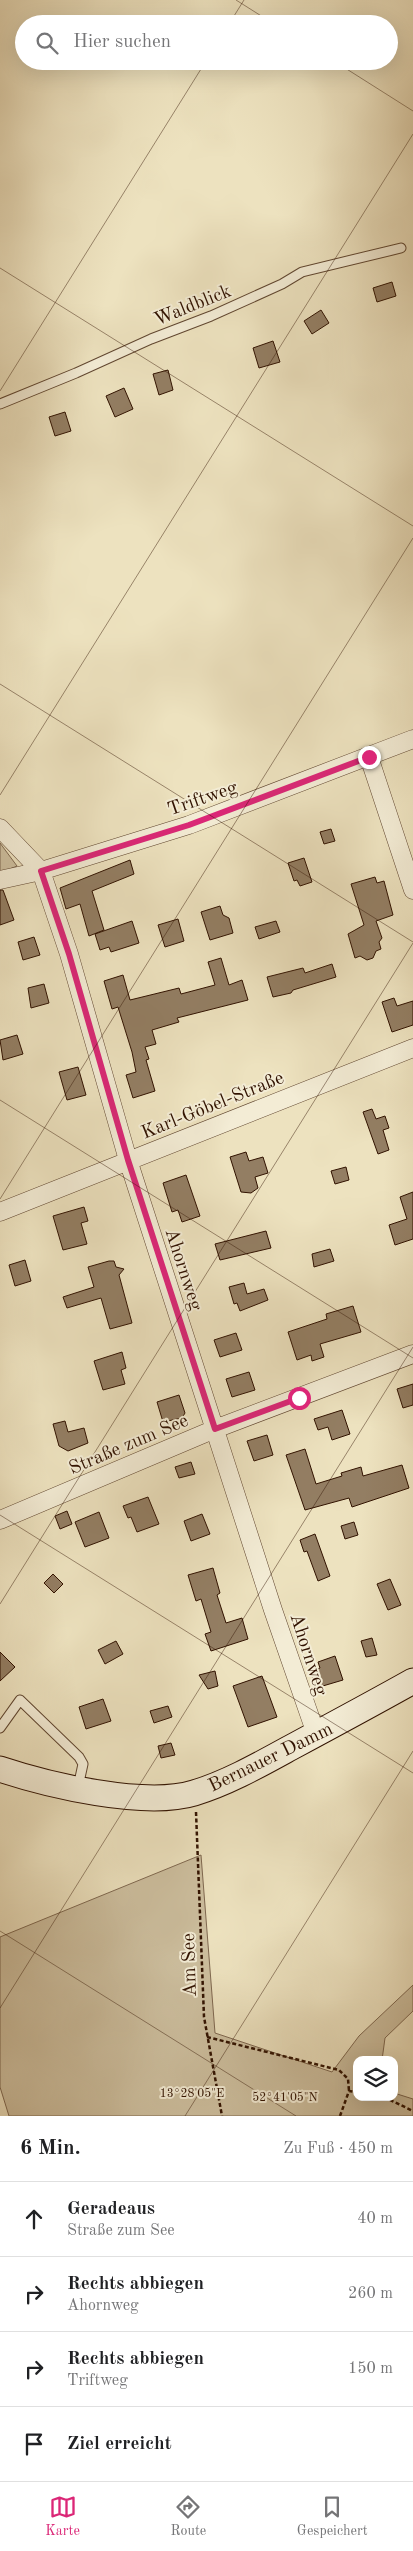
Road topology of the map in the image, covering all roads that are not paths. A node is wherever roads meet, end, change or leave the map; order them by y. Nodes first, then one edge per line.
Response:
1 (401, 248) dead end
2 (0, 404) edge
3 (413, 739) edge
4 (369, 757) junction
5 (0, 828) edge
6 (41, 871) junction
7 (0, 880) edge
8 (413, 890) edge
9 (413, 1048) edge
10 (128, 1160) junction
11 (0, 1212) edge
12 (413, 1354) edge
13 (215, 1429) junction
14 (0, 1520) edge
15 (413, 1681) edge
16 (0, 1728) edge
17 (316, 1734) junction
18 (0, 1769) edge
19 (80, 1776) junction

1 - 2 lane, Waldblick
3 - 4 street, Triftweg
4 - 6 street, Triftweg
4 - 8 street
5 - 6 street, Ahornweg
6 - 7 street, Triftweg
6 - 10 street, Ahornweg
9 - 10 street, Karl-Göbel-Straße
10 - 11 street, Karl-Göbel-Straße
10 - 13 street, Ahornweg
12 - 13 street, Straße zum See
13 - 14 street, Straße zum See
13 - 17 street, Ahornweg
15 - 17 main road, Bernauer Damm
16 - 19 lane
17 - 19 main road, Bernauer Damm
18 - 19 main road, Bernauer Damm

